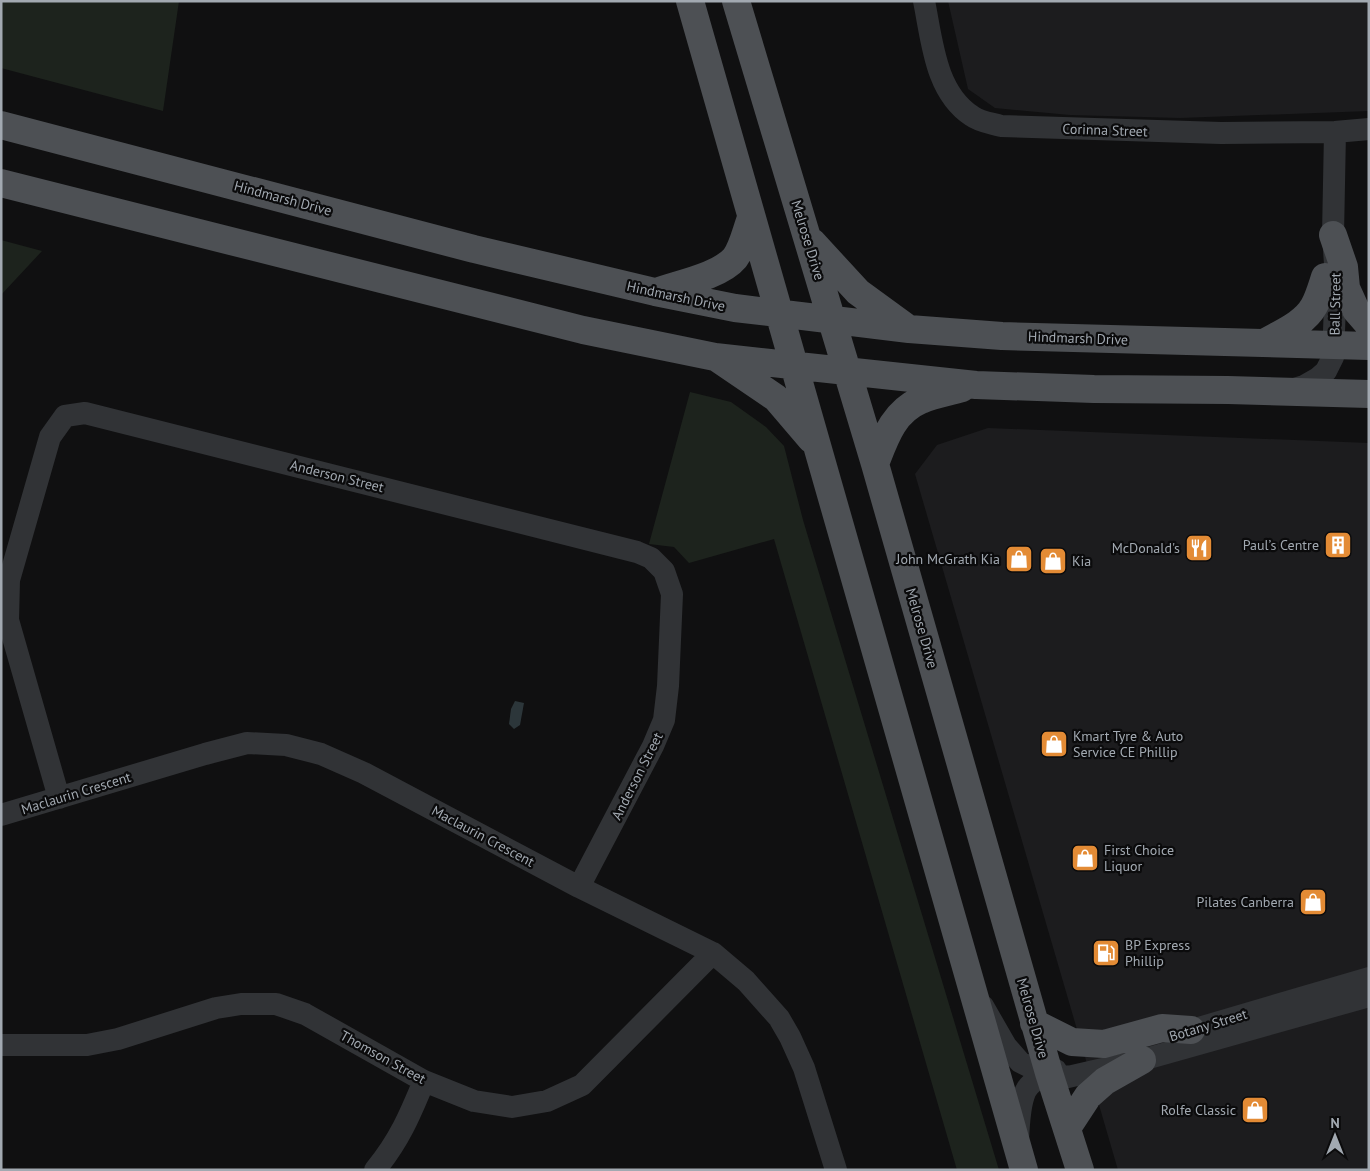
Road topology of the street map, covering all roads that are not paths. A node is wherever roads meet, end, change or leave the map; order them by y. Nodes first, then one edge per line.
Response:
1 (690, 1) edge
2 (736, 1) edge
3 (924, 1) edge
4 (1, 125) edge
5 (1369, 129) edge
6 (1335, 132) junction
7 (1, 183) edge
8 (751, 218) junction
9 (1333, 235) junction
10 (808, 238) junction
11 (1325, 277) junction
12 (655, 292) junction
13 (779, 313) junction
14 (832, 320) junction
15 (1369, 325) edge
16 (909, 329) junction
17 (1264, 343) junction
18 (1369, 346) edge
19 (1327, 354) junction
20 (716, 357) junction
21 (794, 366) junction
22 (848, 371) junction
23 (976, 385) junction
24 (1286, 392) junction
25 (1360, 394) edge
26 (819, 448) junction
27 (876, 464) junction
28 (59, 798) junction
29 (1, 815) edge
30 (579, 887) junction
31 (713, 953) junction
32 (1369, 978) edge
33 (975, 995) junction
34 (1369, 996) edge
35 (1034, 1022) junction
36 (1191, 1030) junction
37 (1, 1045) edge
38 (1142, 1060) junction
39 (1049, 1074) junction
40 (424, 1080) junction
41 (1067, 1128) junction
42 (1021, 1158) edge
43 (1077, 1167) edge
44 (375, 1170) edge
45 (836, 1170) edge

1 - 8 main road
2 - 10 main road, Melrose Drive
3 - 6 street, Corinna Street
4 - 12 main road, Hindmarsh Drive
5 - 6 street, Corinna Street
6 - 9 street, Ball Street
7 - 20 main road
8 - 12 main road
8 - 13 main road
9 - 11 street, Ball Street
9 - 15 main road
9 - 19 street, Ball Street
10 - 14 main road, Melrose Drive
10 - 16 main road
11 - 17 main road
11 - 19 street, Ball Street
12 - 13 main road, Hindmarsh Drive
13 - 14 main road, Hindmarsh Drive
13 - 21 main road
14 - 16 main road, Hindmarsh Drive
14 - 22 main road, Melrose Drive
16 - 17 main road, Hindmarsh Drive
17 - 19 main road, Hindmarsh Drive
18 - 19 main road, Hindmarsh Drive
19 - 24 street
19 - 25 street
20 - 21 main road
20 - 26 main road
21 - 22 main road
21 - 26 main road
22 - 23 main road
22 - 27 main road, Melrose Drive
23 - 24 main road
23 - 27 main road
24 - 25 main road
26 - 33 main road
27 - 35 main road, Melrose Drive
28 - 29 street, Maclaurin Crescent
28 - 30 street, Maclaurin Crescent
28 - 30 street, Anderson Street
30 - 31 street, Maclaurin Crescent
31 - 40 street, Thomson Street
31 - 45 street, Maclaurin Crescent
32 - 36 street, Botany Street
33 - 39 street, Botany Street
33 - 42 main road
34 - 38 street, Botany Street
35 - 36 main road
35 - 39 main road, Melrose Drive
36 - 39 street, Botany Street
37 - 40 street, Thomson Street
38 - 39 street, Botany Street
38 - 41 main road
39 - 41 main road, Melrose Drive
39 - 42 street, Botany Street
40 - 44 street
41 - 43 main road, Melrose Drive

